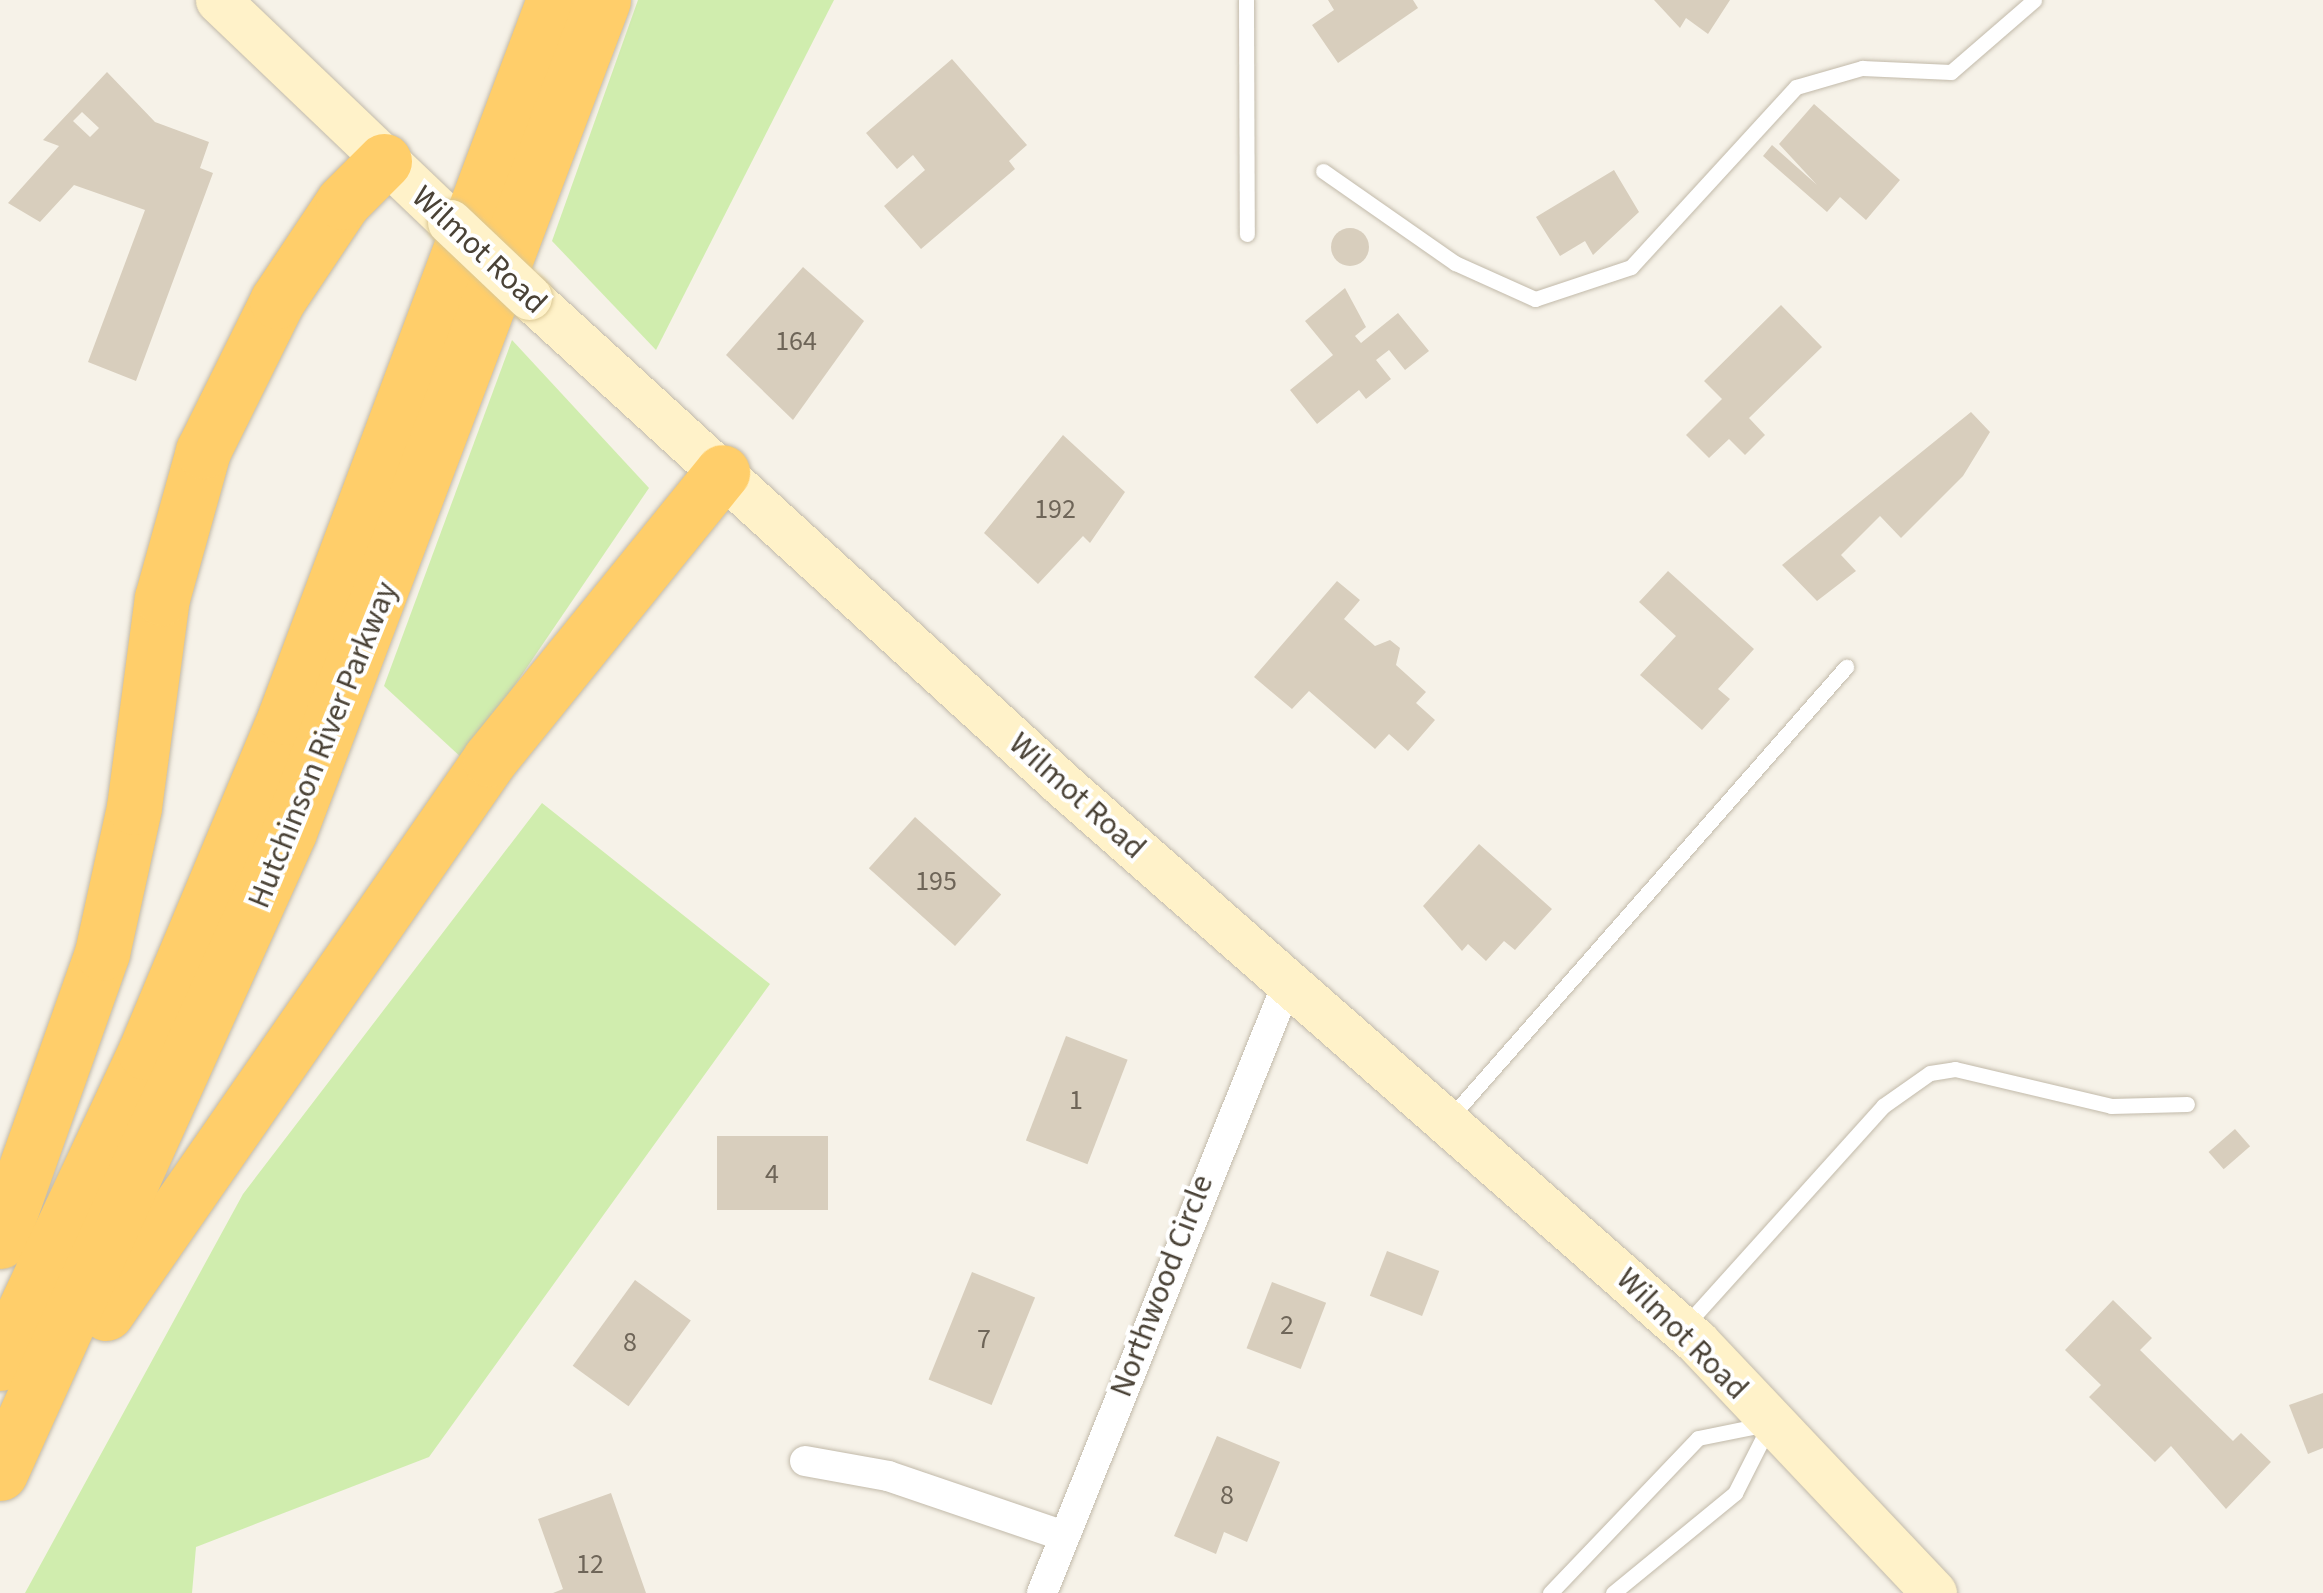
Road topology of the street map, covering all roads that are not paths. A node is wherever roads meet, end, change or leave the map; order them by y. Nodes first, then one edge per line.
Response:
1 (218, 0) edge
2 (554, 0) edge
3 (603, 0) edge
4 (1246, 0) edge
5 (2034, 0) edge
6 (384, 161) junction
7 (1324, 170) dead end
8 (1247, 234) dead end
9 (722, 472) junction
10 (1846, 667) dead end
11 (1288, 982) junction
12 (2187, 1104) dead end
13 (1449, 1119) junction
14 (0, 1241) edge
15 (1682, 1329) junction
16 (0, 1363) edge
17 (1771, 1423) junction
18 (805, 1461) dead end
19 (2, 1469) edge
20 (1064, 1536) junction
21 (1042, 1593) edge
22 (1550, 1593) edge
23 (1612, 1593) edge
24 (1934, 1593) edge

1 - 6 street, Wilmot Road
2 - 16 highway, Hutchinson River Parkway
3 - 19 highway, Hutchinson River Parkway
4 - 8 lane
5 - 7 lane
6 - 9 street, Wilmot Road, bridge
6 - 14 highway
9 - 11 street, Wilmot Road
9 - 19 highway
10 - 13 lane
11 - 13 street, Wilmot Road
11 - 20 street, Northwood Circle
12 - 15 lane
13 - 15 street, Wilmot Road
15 - 17 street, Wilmot Road
17 - 22 lane
17 - 23 lane
17 - 24 street, Wilmot Road
18 - 20 street
20 - 21 street, Northwood Circle

